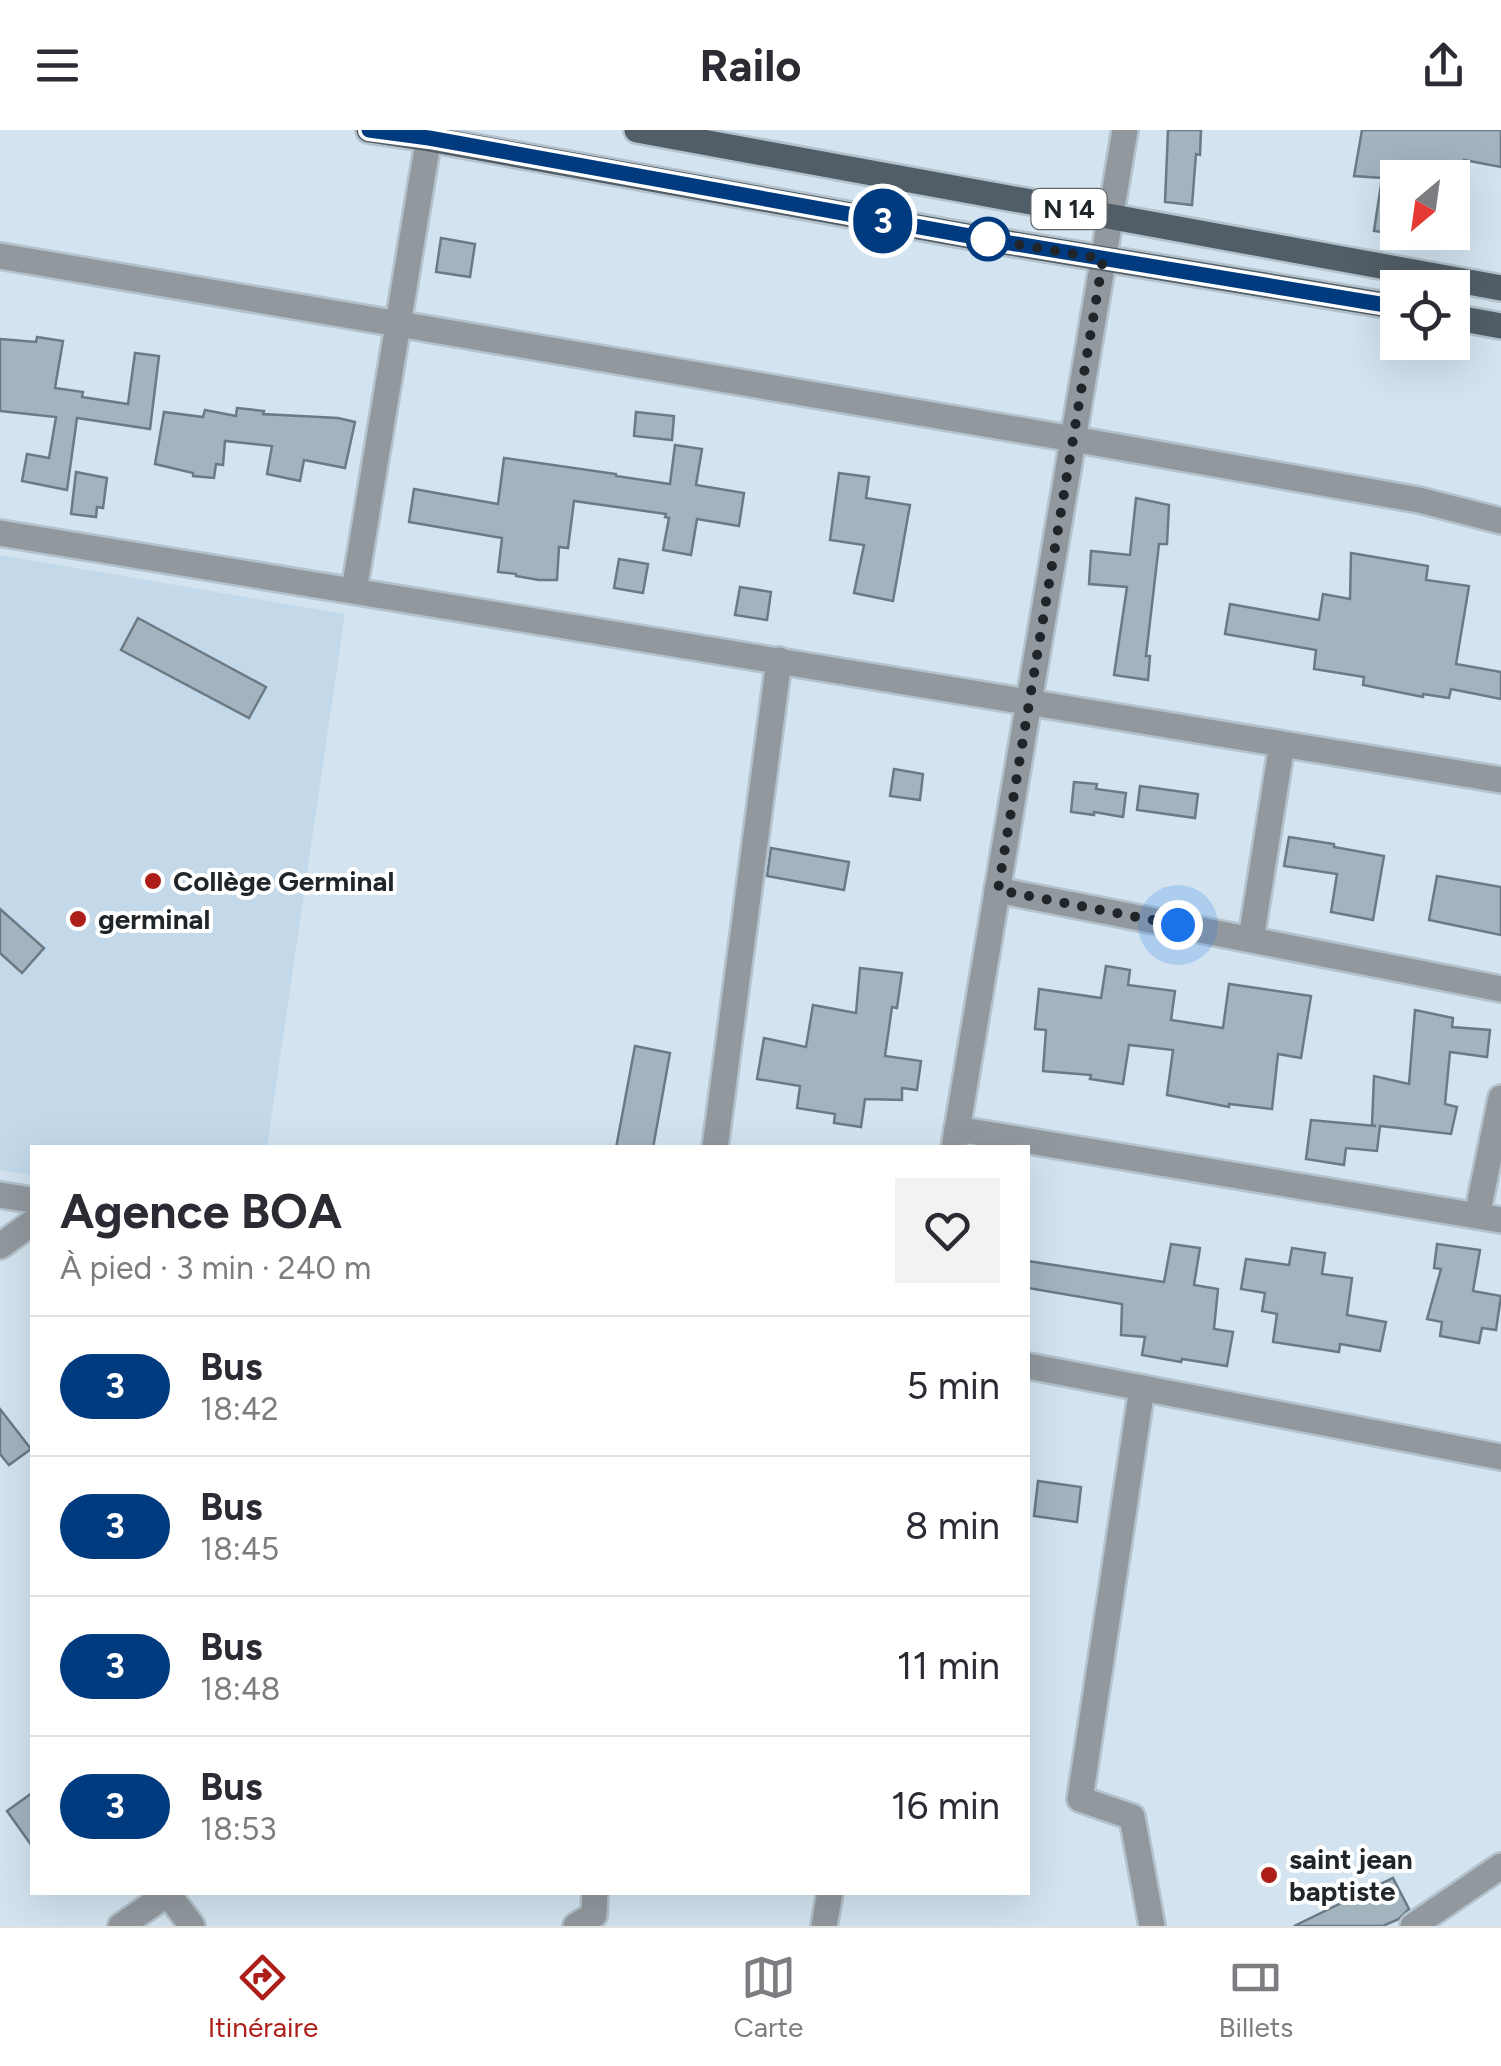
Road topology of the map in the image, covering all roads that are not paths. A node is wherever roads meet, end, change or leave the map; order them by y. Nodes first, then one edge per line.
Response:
1 (369, 130) edge
2 (638, 130) edge
3 (1125, 130) edge
4 (430, 134) edge
5 (1110, 216) junction
6 (0, 256) edge
7 (1103, 259) junction
8 (1501, 288) edge
9 (1380, 304) edge
10 (1470, 320) edge
11 (400, 322) junction
12 (1501, 326) edge
13 (1073, 438) junction
14 (1501, 521) edge
15 (0, 533) edge
16 (354, 591) junction
17 (779, 660) junction
18 (1029, 702) junction
19 (1282, 744) junction
20 (1501, 780) edge
21 (998, 890) junction
22 (1251, 939) junction
23 (1501, 989) edge
24 (1501, 1098) edge
25 (956, 1138) edge
26 (715, 1145) edge
27 (1003, 1145) edge
28 (1030, 1149) edge
29 (0, 1195) edge
30 (30, 1200) edge
31 (1489, 1218) edge
32 (30, 1224) edge
33 (0, 1246) edge
34 (1030, 1366) edge
35 (1142, 1388) junction
36 (1501, 1457) edge
37 (1501, 1866) edge
38 (166, 1895) edge
39 (170, 1895) edge
40 (596, 1895) edge
41 (829, 1895) edge
42 (121, 1926) edge
43 (192, 1926) edge
44 (576, 1926) edge
45 (824, 1926) edge
46 (1152, 1926) edge
47 (1414, 1926) edge

1 - 4 main road, N 14
2 - 5 main road, N 14
3 - 5 street
4 - 7 main road, N 14
4 - 11 street
5 - 7 street
5 - 8 main road, N 14
6 - 11 street
7 - 9 main road, N 14
7 - 13 street
10 - 12 main road
11 - 13 street
11 - 16 street
13 - 14 street
13 - 18 street
15 - 16 street
16 - 17 street
17 - 18 street
17 - 26 street
18 - 19 street
18 - 21 street
19 - 20 street
19 - 22 street
21 - 22 street
21 - 25 street
22 - 23 street
24 - 31 street
25 - 27 street
28 - 31 street
29 - 30 street
32 - 33 street
34 - 35 street
35 - 36 street
35 - 46 street
37 - 47 street
38 - 42 street
39 - 43 street
40 - 44 street
41 - 45 street

